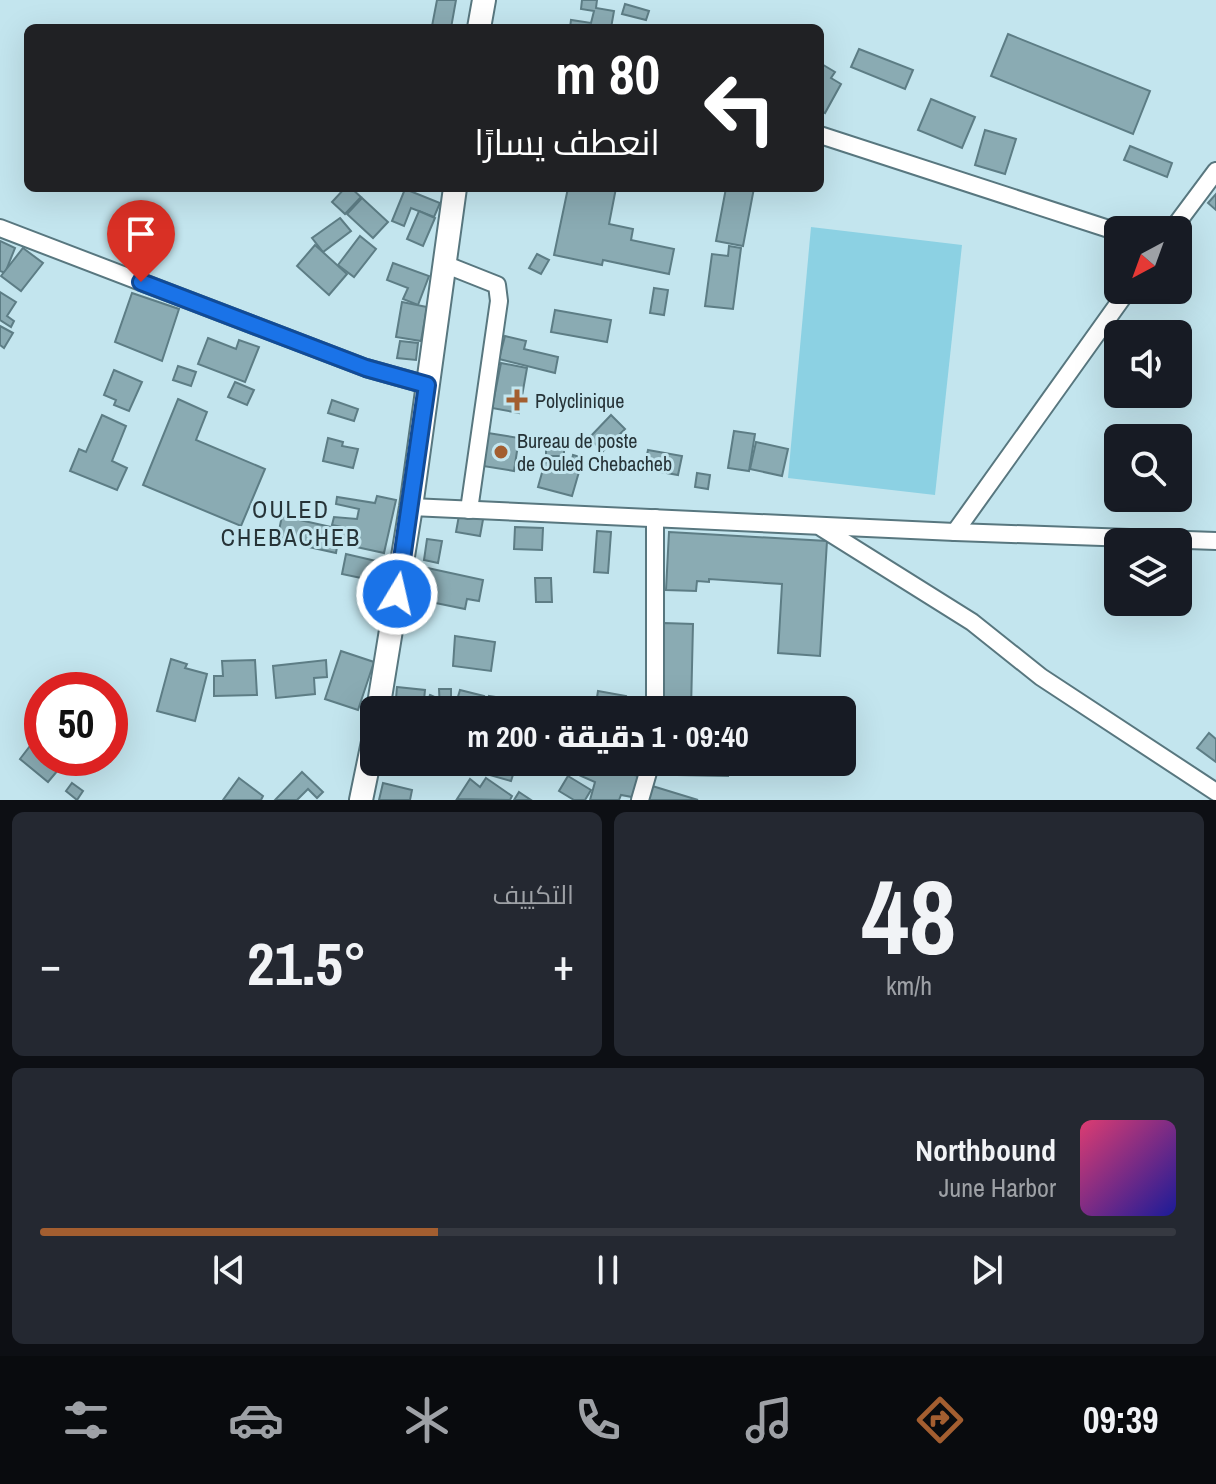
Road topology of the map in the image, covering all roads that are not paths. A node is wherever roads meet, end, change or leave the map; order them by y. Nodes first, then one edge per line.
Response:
1 (484, 0) edge
2 (482, 24) edge
3 (824, 136) edge
4 (1216, 171) edge
5 (454, 192) edge
6 (1182, 216) edge
7 (1104, 227) edge
8 (0, 228) edge
9 (444, 264) junction
10 (1118, 304) edge
11 (427, 385) junction
12 (411, 507) junction
13 (469, 510) junction
14 (655, 518) junction
15 (818, 526) junction
16 (955, 532) junction
17 (1216, 541) edge
18 (380, 696) edge
19 (655, 696) edge
20 (366, 776) edge
21 (647, 776) edge
22 (1216, 792) edge
23 (361, 800) edge
24 (640, 800) edge

1 - 2 main road
3 - 7 street
4 - 6 street
5 - 9 main road
8 - 11 street
9 - 11 main road
9 - 13 street
10 - 16 street
11 - 12 main road
12 - 13 street
12 - 18 main road
13 - 14 street
14 - 15 street
14 - 19 street
15 - 16 street
15 - 22 street
16 - 17 street
20 - 23 main road
21 - 24 street

